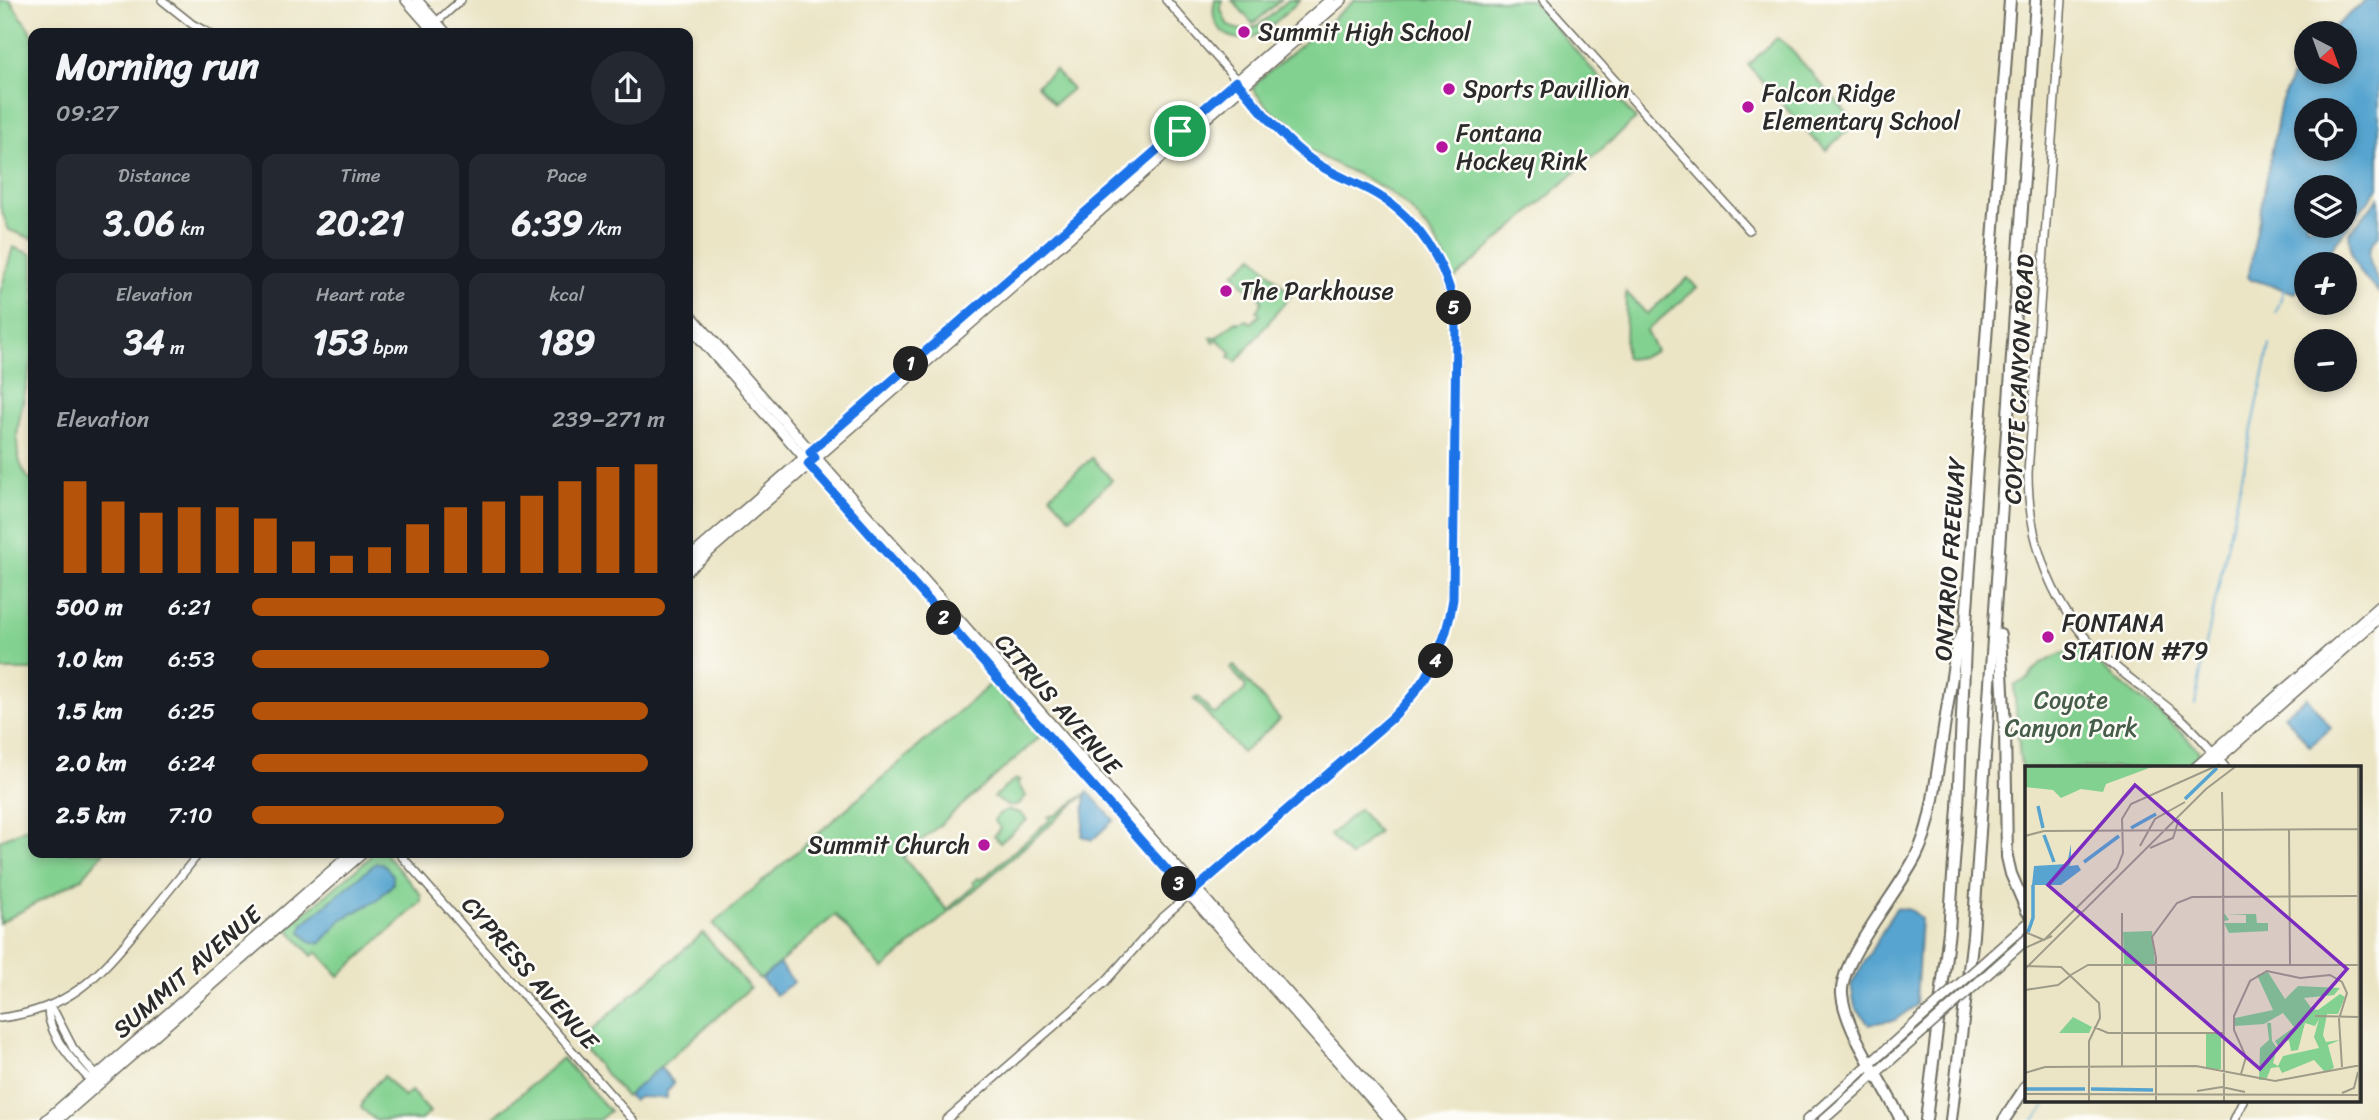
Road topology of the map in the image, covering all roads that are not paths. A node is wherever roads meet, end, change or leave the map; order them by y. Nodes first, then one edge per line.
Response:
1 (162, 0) edge
2 (406, 0) edge
3 (417, 0) edge
4 (461, 0) edge
5 (1166, 0) edge
6 (1330, 0) edge
7 (1342, 0) edge
8 (1543, 0) edge
9 (2010, 0) edge
10 (2036, 0) edge
11 (2062, 0) edge
12 (433, 27) edge
13 (199, 28) edge
14 (1239, 84) junction
15 (1749, 230) dead end
16 (693, 318) edge
17 (693, 330) edge
18 (809, 458) junction
19 (693, 555) edge
20 (693, 565) edge
21 (1998, 588) junction
22 (2379, 606) edge
23 (2379, 618) edge
24 (1966, 623) junction
25 (2216, 755) junction
26 (2198, 766) edge
27 (2209, 766) edge
28 (2225, 766) edge
29 (195, 858) edge
30 (346, 858) edge
31 (357, 858) edge
32 (403, 858) edge
33 (1192, 892) junction
34 (2025, 906) edge
35 (2025, 926) edge
36 (2025, 941) edge
37 (48, 1007) junction
38 (0, 1018) edge
39 (1869, 1063) junction
40 (1876, 1074) junction
41 (94, 1080) junction
42 (2025, 1088) edge
43 (2243, 1102) edge
44 (46, 1120) edge
45 (58, 1120) edge
46 (633, 1120) edge
47 (946, 1120) edge
48 (1390, 1120) edge
49 (1400, 1120) edge
50 (1807, 1120) edge
51 (1824, 1120) edge
52 (1901, 1120) edge
53 (1926, 1120) edge
54 (1951, 1120) edge
55 (2004, 1120) edge
56 (2234, 1120) edge

1 - 13 street
2 - 12 main road
3 - 12 main road
4 - 12 street
5 - 14 street
6 - 14 main road
7 - 14 main road
8 - 15 street
9 - 24 highway, ONTARIO FREEWAY
10 - 21 highway, ONTARIO FREEWAY
11 - 25 street, COYOTE CANYON ROAD
14 - 18 main road
14 - 33 street
16 - 18 main road, CITRUS AVENUE
17 - 18 main road, CITRUS AVENUE
18 - 19 main road
18 - 20 main road
18 - 33 main road, CITRUS AVENUE
21 - 34 highway
21 - 54 highway, ONTARIO FREEWAY
22 - 25 main road
23 - 25 main road
24 - 39 highway
24 - 53 highway, ONTARIO FREEWAY
25 - 26 main road
25 - 27 main road
25 - 28 street, COYOTE CANYON ROAD
29 - 37 street
30 - 41 main road, SUMMIT AVENUE
31 - 45 main road, SUMMIT AVENUE
32 - 46 street, CYPRESS AVENUE
33 - 47 street
33 - 48 main road, CITRUS AVENUE
33 - 49 main road, CITRUS AVENUE
35 - 39 main road, bridge
36 - 40 main road, bridge
37 - 38 street
37 - 41 street
39 - 40 highway
39 - 50 main road
40 - 51 main road
40 - 52 highway
41 - 44 main road, SUMMIT AVENUE
42 - 55 highway
43 - 56 street

